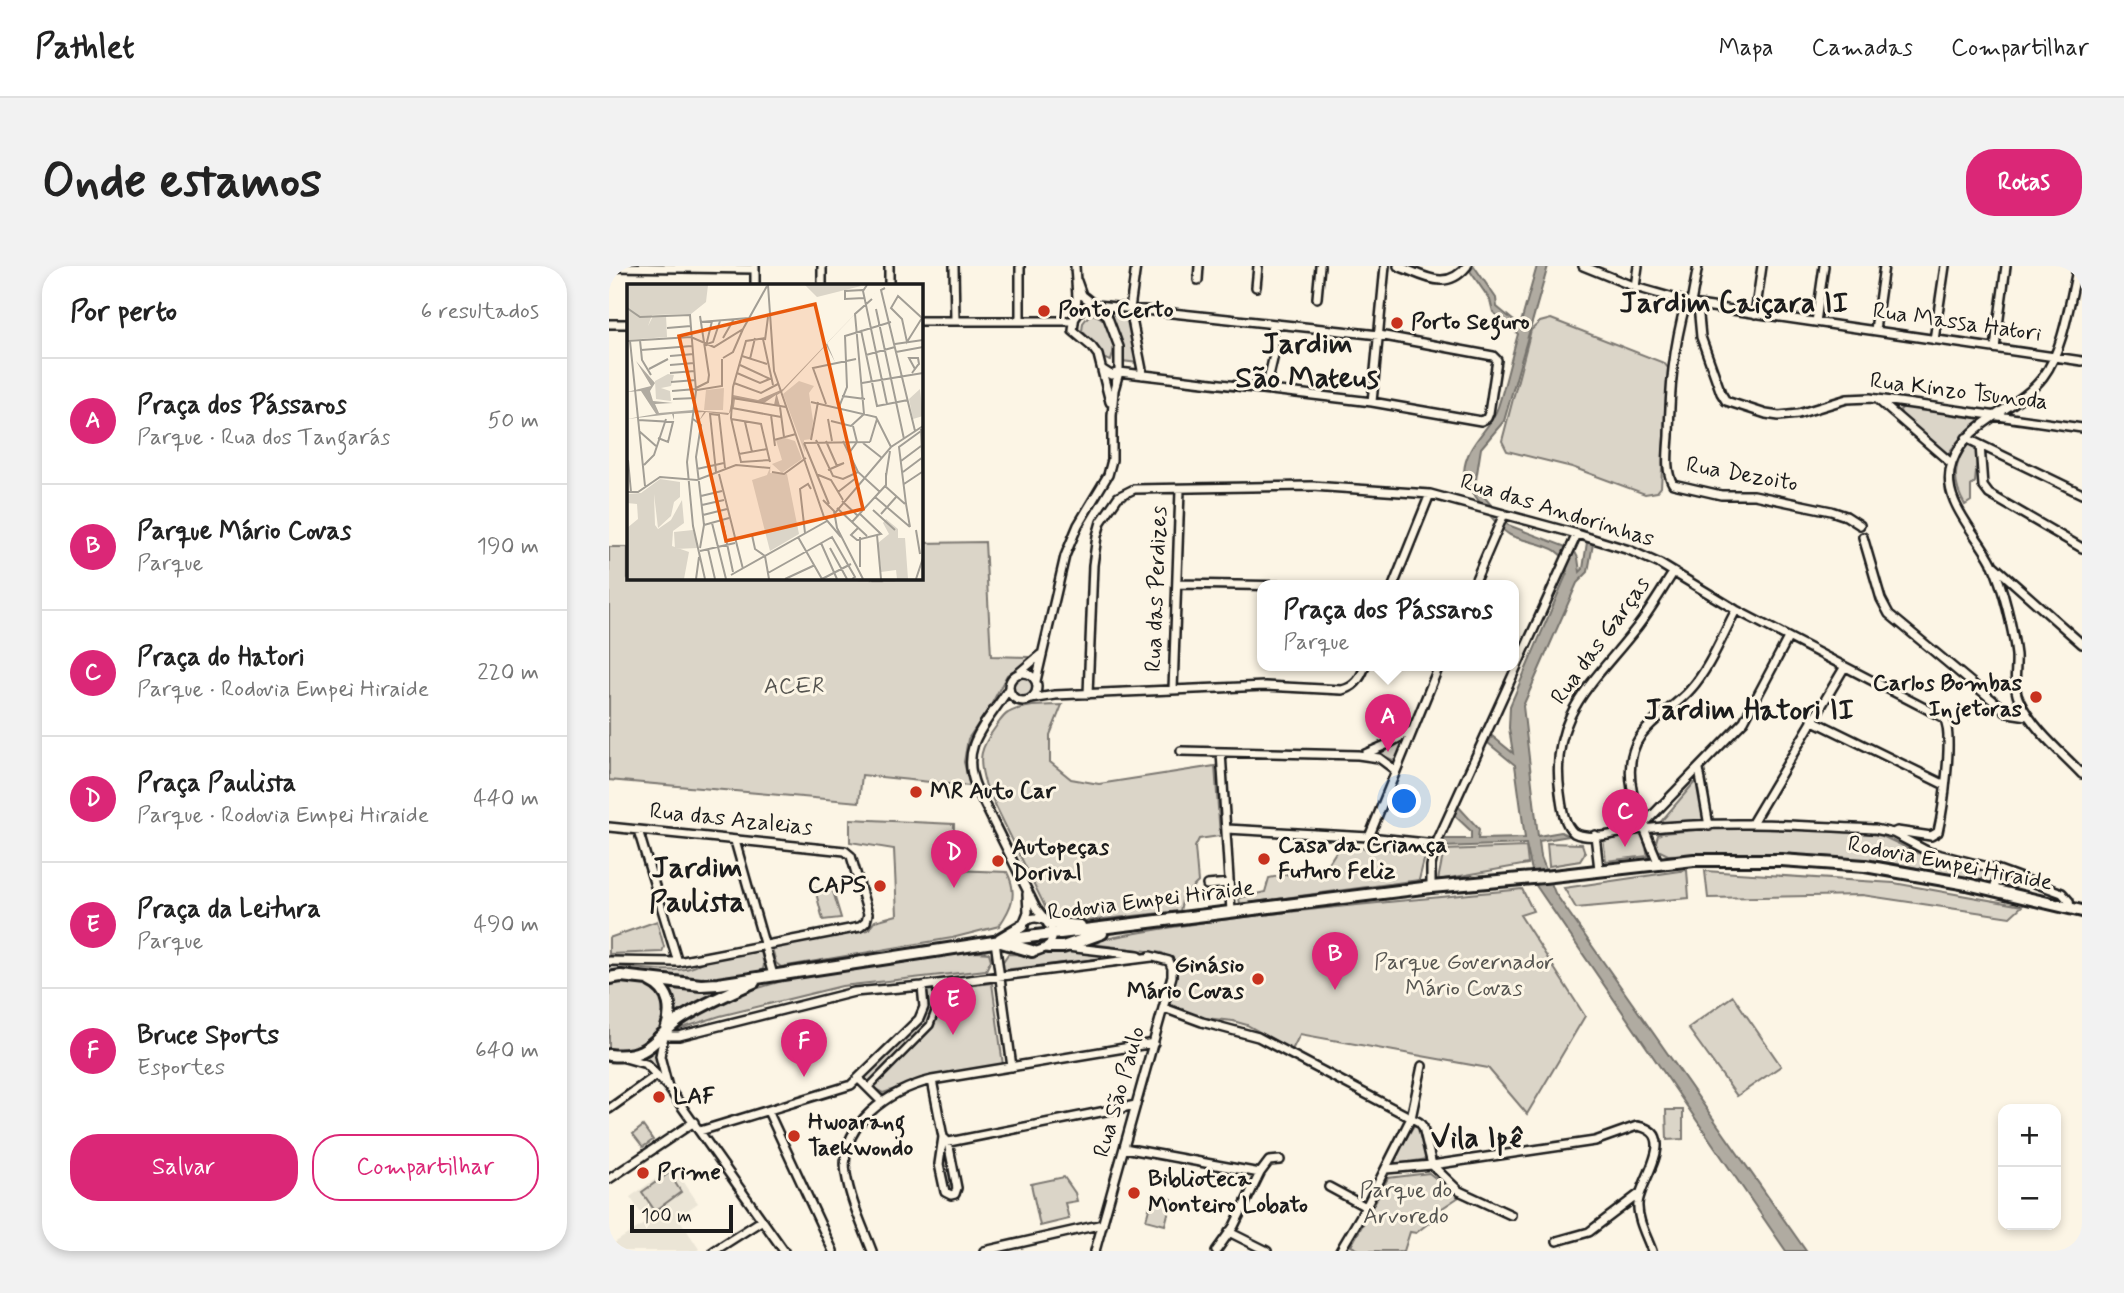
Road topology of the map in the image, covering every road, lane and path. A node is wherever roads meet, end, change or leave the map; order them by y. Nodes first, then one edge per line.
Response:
1 (823, 266) edge
2 (889, 266) edge
3 (954, 266) edge
4 (1020, 266) edge
5 (1075, 266) edge
6 (1136, 266) edge
7 (1199, 266) edge
8 (1258, 266) edge
9 (1320, 266) edge
10 (1385, 266) edge
11 (1398, 266) edge
12 (1467, 266) edge
13 (1583, 266) edge
14 (1638, 266) edge
15 (1698, 266) edge
16 (1762, 266) edge
17 (1824, 266) edge
18 (1884, 266) edge
19 (1945, 266) edge
20 (2006, 266) edge
21 (2078, 266) edge
22 (609, 267) edge
23 (755, 267) edge
24 (1198, 280) dead end
25 (1077, 281) junction
26 (822, 284) edge
27 (889, 284) edge
28 (1256, 287) dead end
29 (1635, 287) junction
30 (1317, 298) dead end
31 (1692, 303) junction
32 (1097, 305) junction
33 (1130, 309) junction
34 (1755, 314) junction
35 (955, 320) junction
36 (922, 321) edge
37 (1020, 321) junction
38 (1073, 321) junction
39 (1816, 322) junction
40 (609, 324) edge
41 (627, 324) edge
42 (1271, 324) junction
43 (1875, 330) junction
44 (1379, 335) junction
45 (1934, 340) junction
46 (1995, 348) junction
47 (2053, 357) junction
48 (2082, 361) edge
49 (1103, 370) junction
50 (1119, 372) junction
51 (1143, 375) junction
52 (1266, 389) junction
53 (1877, 398) junction
54 (1372, 402) junction
55 (1994, 416) junction
56 (1112, 418) junction
57 (2082, 428) edge
58 (1966, 438) junction
59 (1980, 445) junction
60 (1951, 463) junction
61 (1180, 490) junction
62 (1430, 494) junction
63 (2082, 494) edge
64 (1504, 514) junction
65 (1860, 525) dead end
66 (1577, 534) junction
67 (1863, 537) dead end
68 (2082, 548) edge
69 (1992, 563) junction
70 (1673, 573) junction
71 (1395, 580) edge
72 (1476, 580) edge
73 (1177, 584) junction
74 (1257, 585) edge
75 (1735, 610) junction
76 (1789, 638) junction
77 (2081, 643) edge
78 (1042, 652) junction
79 (1519, 662) edge
80 (1844, 668) junction
81 (1363, 671) edge
82 (1437, 671) edge
83 (1515, 671) edge
84 (1016, 674) junction
85 (1037, 683) junction
86 (1009, 688) junction
87 (1173, 690) junction
88 (1088, 694) junction
89 (1055, 695) junction
90 (1031, 699) junction
91 (1022, 701) junction
92 (999, 705) junction
93 (2028, 716) junction
94 (1812, 720) junction
95 (1411, 731) junction
96 (1181, 751) dead end
97 (1221, 752) junction
98 (1357, 755) junction
99 (1699, 769) junction
100 (1395, 770) junction
101 (2082, 774) edge
102 (1945, 785) junction
103 (1752, 823) junction
104 (1709, 825) junction
105 (609, 827) edge
106 (1644, 827) junction
107 (1227, 829) junction
108 (638, 830) junction
109 (1893, 833) junction
110 (1595, 835) junction
111 (1931, 836) junction
112 (1369, 837) junction
113 (735, 841) junction
114 (1436, 844) junction
115 (1934, 853) junction
116 (1658, 862) junction
117 (1599, 869) junction
118 (1996, 869) junction
119 (1229, 883) junction
120 (1027, 886) junction
121 (1207, 886) dead end
122 (1431, 887) junction
123 (1993, 890) junction
124 (2070, 908) junction
125 (1231, 911) junction
126 (2082, 911) edge
127 (1048, 922) junction
128 (1023, 924) junction
129 (1125, 926) junction
130 (1052, 935) junction
131 (1020, 938) junction
132 (996, 941) junction
133 (765, 944) junction
134 (1048, 947) junction
135 (1063, 947) junction
136 (1032, 951) junction
137 (1152, 957) junction
138 (609, 961) edge
139 (678, 962) junction
140 (770, 976) junction
141 (999, 976) junction
142 (609, 978) edge
143 (642, 979) junction
144 (936, 984) junction
145 (922, 986) junction
146 (1164, 1008) junction
147 (664, 1035) junction
148 (1154, 1043) junction
149 (613, 1056) edge
150 (1422, 1066) dead end
151 (1012, 1067) junction
152 (657, 1075) junction
153 (859, 1079) junction
154 (932, 1080) junction
155 (668, 1087) junction
156 (868, 1088) junction
157 (882, 1102) junction
158 (1136, 1105) junction
159 (609, 1109) edge
160 (768, 1111) junction
161 (1411, 1118) junction
162 (694, 1122) junction
163 (701, 1130) junction
164 (945, 1140) junction
165 (1124, 1148) junction
166 (1280, 1160) dead end
167 (1432, 1165) junction
168 (1386, 1169) junction
169 (1260, 1173) junction
170 (609, 1179) edge
171 (1329, 1187) dead end
172 (1640, 1194) junction
173 (1366, 1206) junction
174 (1511, 1215) dead end
175 (761, 1220) junction
176 (1103, 1224) junction
177 (1229, 1233) junction
178 (1557, 1241) dead end
179 (1016, 1244) junction
180 (1342, 1250) edge
181 (714, 1251) edge
182 (784, 1251) edge
183 (833, 1251) edge
184 (872, 1251) edge
185 (984, 1251) edge
186 (1021, 1251) edge
187 (1095, 1251) edge
188 (1216, 1251) edge
189 (1266, 1251) edge
190 (1652, 1251) edge

1 - 26 street
2 - 27 street
3 - 35 street
4 - 37 street
5 - 25 street
6 - 33 street
7 - 24 street
8 - 28 street
9 - 30 street
10 - 44 street
11 - 12 street
13 - 29 street, Rua Massa Hatori
14 - 29 street
15 - 31 street
16 - 34 street
17 - 39 street
18 - 43 street
19 - 45 street
20 - 46 street
21 - 47 street
22 - 23 street
25 - 32 street
25 - 38 street
29 - 31 street, Rua Massa Hatori
31 - 34 street, Rua Massa Hatori
31 - 53 street, Rua Kinzo Tsunoda
31 - 65 street, Rua Dezoito
32 - 33 street
32 - 38 street
32 - 50 street
33 - 42 street
33 - 51 street
34 - 39 street, Rua Massa Hatori
35 - 36 street
35 - 37 street
37 - 38 street
38 - 49 street
39 - 43 street, Rua Massa Hatori
40 - 41 street
42 - 44 street
42 - 52 street
43 - 45 street, Rua Massa Hatori
44 - 54 street
44 - 54 street
45 - 46 street, Rua Massa Hatori
46 - 47 street, Rua Massa Hatori
47 - 48 street, Rua Massa Hatori
47 - 55 street
49 - 50 street
49 - 56 street
50 - 51 street
50 - 56 street
51 - 52 street
52 - 54 street
53 - 55 street, Rua Kinzo Tsunoda
53 - 60 street
55 - 57 street, Rua Kinzo Tsunoda
55 - 58 street
56 - 78 street
58 - 59 street
58 - 60 street
59 - 63 street
59 - 68 street
60 - 69 street
61 - 62 street, Rua das Andorinhas
61 - 73 street, Rua das Perdizes
61 - 88 street, Rua das Andorinhas
62 - 64 street, Rua das Andorinhas
62 - 71 street
64 - 66 street, Rua das Andorinhas
64 - 72 street
66 - 70 street, Rua das Andorinhas
66 - 79 street
67 - 93 street
69 - 77 street
69 - 93 street
70 - 75 street, Rua das Andorinhas
70 - 110 street, Rua das Garças
73 - 74 street
73 - 87 street, Rua das Perdizes
75 - 76 street, Rua das Andorinhas
75 - 106 street
76 - 80 street, Rua das Andorinhas
76 - 99 street
78 - 84 street
78 - 85 street
80 - 94 street
80 - 102 street, Rua das Andorinhas
81 - 87 street
82 - 95 street
83 - 114 street
84 - 85 street
84 - 86 street
85 - 89 street
85 - 90 street
86 - 91 street
86 - 92 street
87 - 88 street
88 - 89 street
89 - 90 street
90 - 91 street
91 - 92 street
92 - 120 street
93 - 101 street
94 - 102 street
94 - 103 street
95 - 98 street
95 - 100 street
96 - 97 street
97 - 98 street
97 - 107 street
98 - 100 street
99 - 104 street
99 - 106 street
100 - 112 street
102 - 111 street, Rua das Andorinhas
103 - 104 street
103 - 109 street
104 - 106 street
105 - 108 street, Rua das Azaleias
106 - 110 street
106 - 116 street
107 - 112 street
107 - 119 street
108 - 113 street, Rua das Azaleias
108 - 139 street
109 - 111 street
109 - 115 street
110 - 117 street
111 - 115 street, Rua das Andorinhas
112 - 114 street
113 - 133 street
113 - 133 street, Rua das Azaleias
114 - 122 street
115 - 118 street
116 - 117 main road, Rodovia Empei Hiraide
116 - 123 main road, Rodovia Empei Hiraide
117 - 122 main road, Rodovia Empei Hiraide
118 - 123 street
118 - 124 street
119 - 121 street
119 - 125 street
120 - 127 street
120 - 128 street
122 - 125 main road, Rodovia Empei Hiraide
123 - 124 main road, Rodovia Empei Hiraide
124 - 126 main road, Rodovia Empei Hiraide
125 - 129 main road, Rodovia Empei Hiraide
127 - 128 street
127 - 129 main road
127 - 130 street
128 - 131 street
128 - 132 main road
129 - 130 main road, Rodovia Empei Hiraide
129 - 135 main road
130 - 131 main road, Rodovia Empei Hiraide
130 - 134 street
131 - 132 main road, Rodovia Empei Hiraide
131 - 136 street
132 - 136 main road
132 - 140 main road, Rodovia Empei Hiraide
132 - 141 street
133 - 139 street
133 - 140 street
134 - 135 main road
134 - 136 street
135 - 137 street
137 - 141 street
137 - 146 street, Rua São Paulo
138 - 139 street
140 - 143 main road, Rodovia Empei Hiraide
140 - 147 main road, Rodovia Empei Hiraide
141 - 144 street
141 - 151 street
142 - 143 main road, Rodovia Empei Hiraide
143 - 147 main road
144 - 145 street
144 - 156 street
145 - 147 street
145 - 153 street
146 - 148 street, Rua São Paulo
146 - 161 street
147 - 149 main road, Rodovia Empei Hiraide
147 - 155 street
148 - 151 street
148 - 158 street, Rua São Paulo
149 - 152 street
150 - 161 street
151 - 154 street
152 - 155 street
152 - 159 street
153 - 156 street
153 - 160 street
154 - 157 street
154 - 164 street
155 - 162 street
156 - 157 street
157 - 184 street
158 - 164 street
158 - 165 street, Rua São Paulo
160 - 163 street
160 - 183 street
161 - 167 street
161 - 168 street
162 - 163 street
162 - 170 street
163 - 175 street
164 - 164 street
165 - 169 street
165 - 176 street, Rua São Paulo
166 - 169 street
167 - 168 street
167 - 172 street
167 - 174 street
168 - 173 street
169 - 177 street
171 - 173 street
172 - 178 street
172 - 190 street
173 - 180 street
175 - 181 street
175 - 182 street
176 - 179 street
176 - 187 street, Rua São Paulo
177 - 188 street
177 - 189 street
179 - 185 street
179 - 186 street

